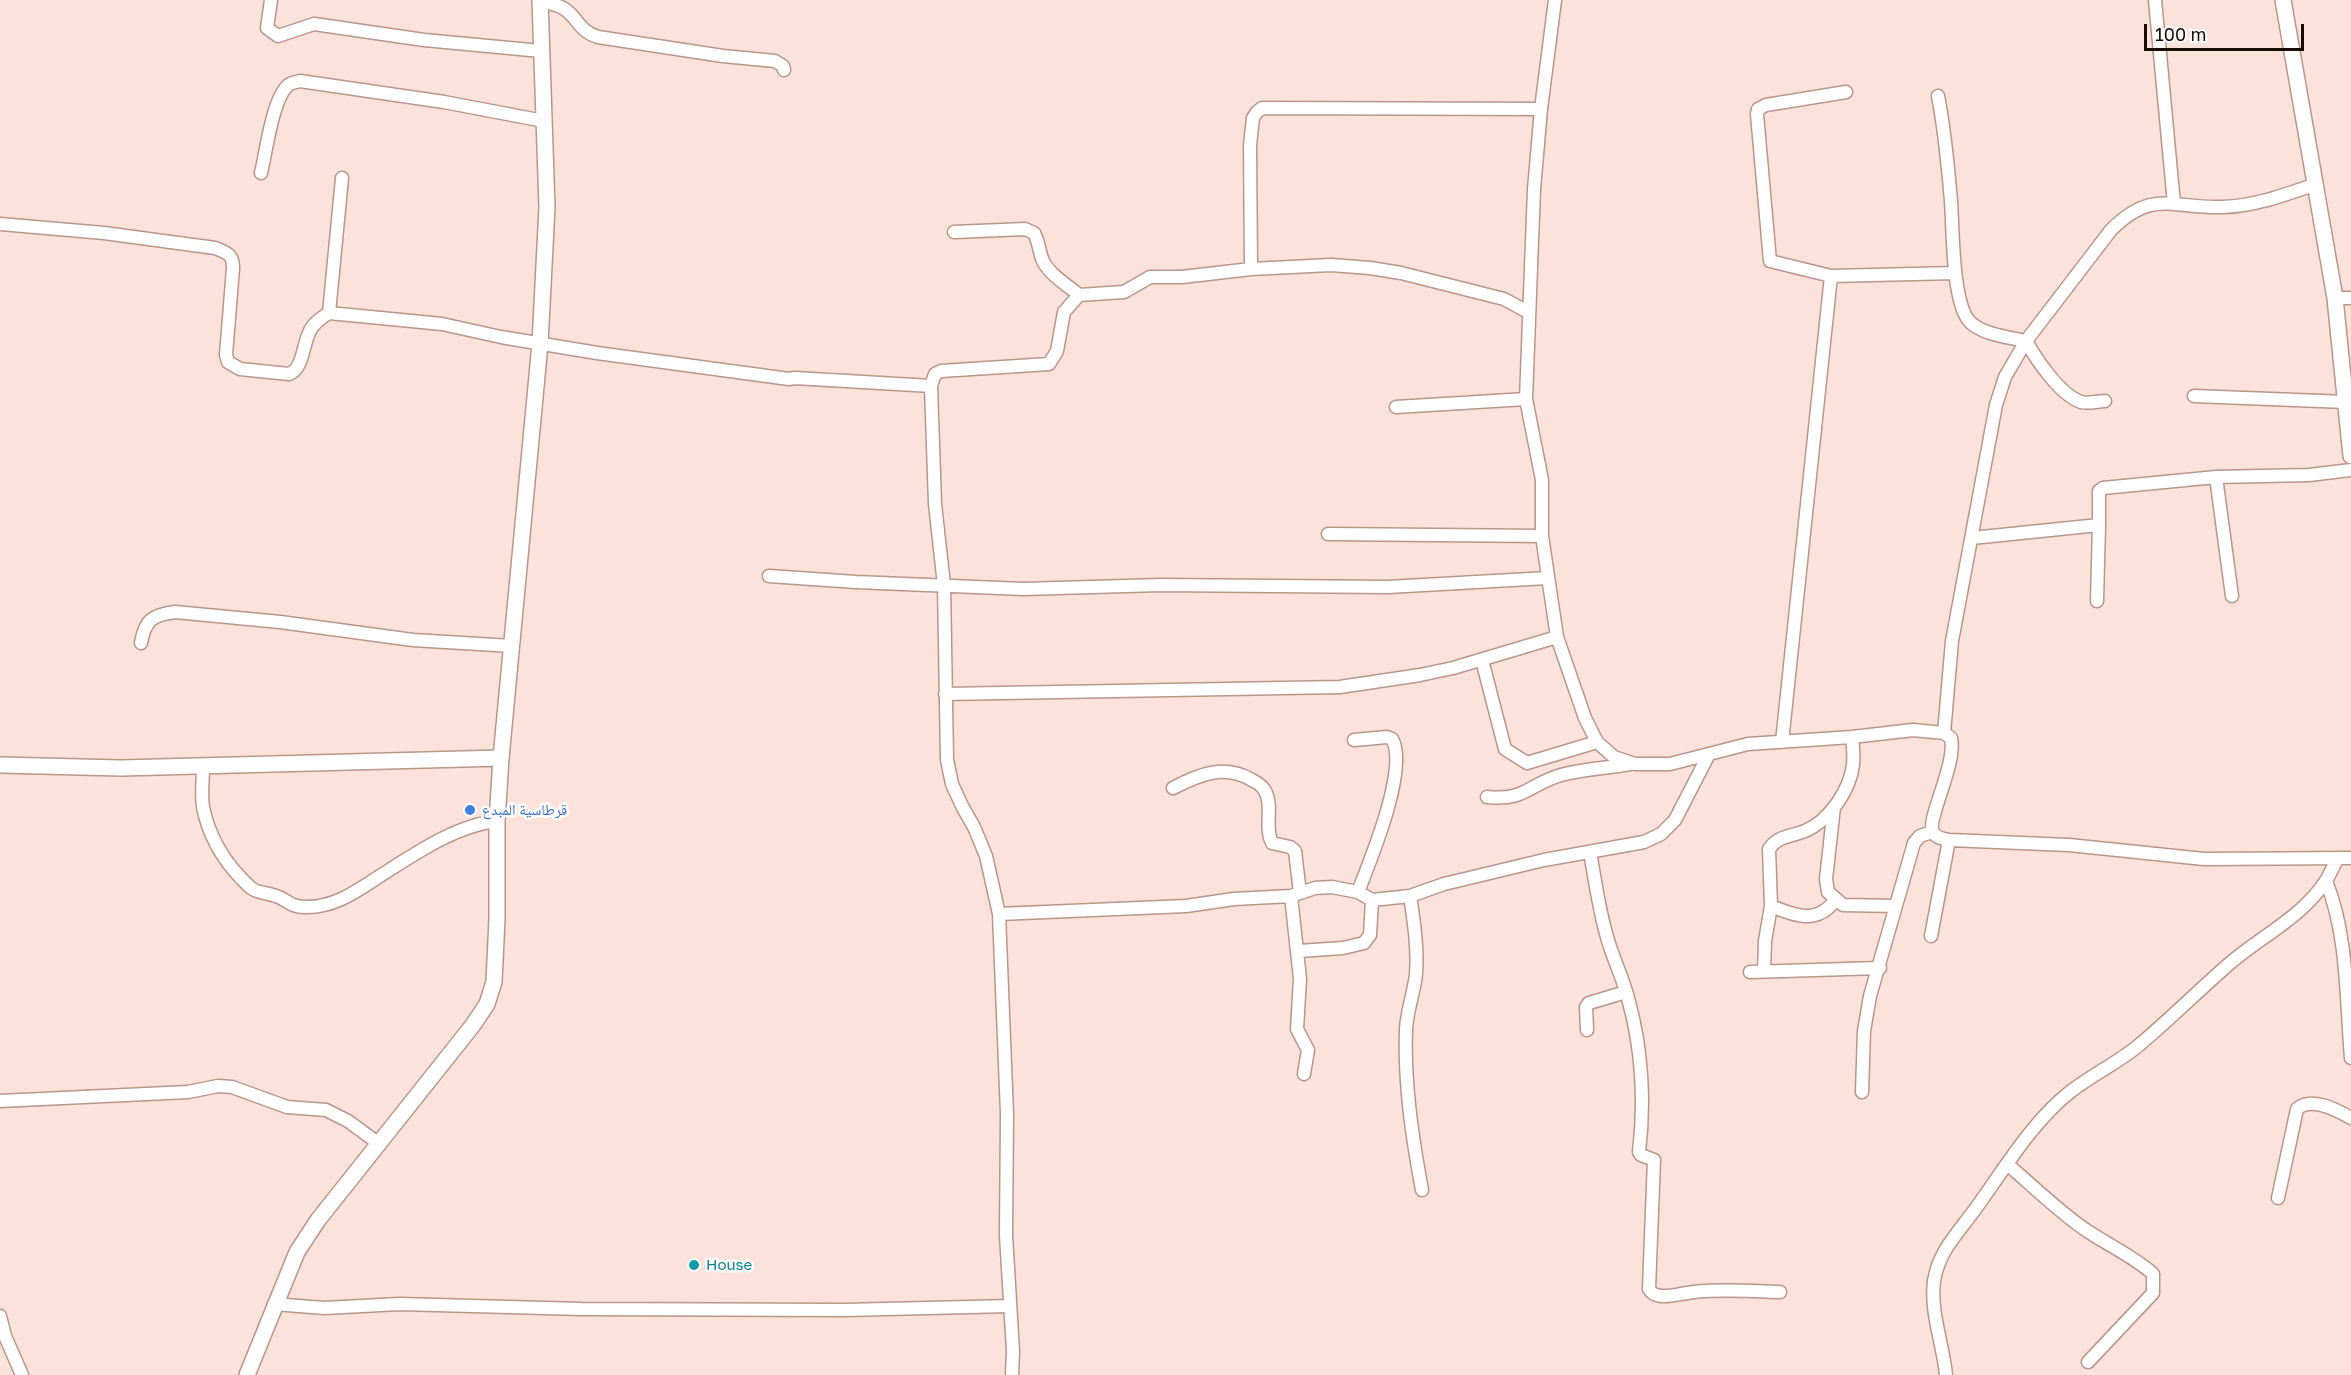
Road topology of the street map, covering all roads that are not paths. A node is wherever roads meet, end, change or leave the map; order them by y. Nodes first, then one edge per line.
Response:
1 (271, 0) edge
2 (1555, 0) edge
3 (2155, 0) edge
4 (2283, 0) edge
5 (540, 1) edge
6 (541, 51) junction
7 (784, 70) dead end
8 (1846, 92) dead end
9 (1938, 96) dead end
10 (1541, 109) junction
11 (544, 121) junction
12 (261, 173) dead end
13 (342, 178) dead end
14 (2316, 184) junction
15 (2174, 204) junction
16 (0, 224) edge
17 (954, 232) dead end
18 (1251, 269) junction
19 (1955, 273) junction
20 (1831, 276) junction
21 (1079, 295) junction
22 (2343, 298) edge
23 (1528, 312) junction
24 (329, 313) junction
25 (2026, 341) junction
26 (540, 344) junction
27 (931, 386) junction
28 (2194, 396) dead end
29 (1526, 399) junction
30 (2105, 401) dead end
31 (2346, 402) junction
32 (1396, 407) dead end
33 (2351, 456) edge
34 (2351, 470) edge
35 (2216, 477) junction
36 (2098, 525) junction
37 (1328, 534) dead end
38 (1542, 536) junction
39 (1972, 538) junction
40 (769, 576) dead end
41 (1547, 578) junction
42 (944, 585) junction
43 (2232, 596) dead end
44 (2097, 601) dead end
45 (1557, 637) junction
46 (141, 644) dead end
47 (512, 646) junction
48 (1482, 660) junction
49 (945, 694) junction
50 (1944, 733) junction
51 (1852, 737) junction
52 (1354, 740) dead end
53 (1597, 742) junction
54 (1782, 742) junction
55 (1708, 756) junction
56 (501, 758) junction
57 (1527, 763) junction
58 (1635, 764) junction
59 (0, 765) edge
60 (203, 766) junction
61 (1544, 781) junction
62 (1173, 788) dead end
63 (1487, 797) dead end
64 (1834, 807) junction
65 (497, 821) junction
66 (1932, 832) junction
67 (1949, 840) junction
68 (1590, 852) junction
69 (2338, 858) junction
70 (2351, 858) edge
71 (2326, 881) junction
72 (1358, 892) junction
73 (1296, 895) junction
74 (1410, 896) junction
75 (1836, 899) junction
76 (1372, 900) junction
77 (1771, 906) junction
78 (1896, 906) junction
79 (999, 914) junction
80 (1931, 936) dead end
81 (1298, 951) junction
82 (2347, 955) edge
83 (1880, 968) junction
84 (1764, 971) junction
85 (1750, 972) dead end
86 (1626, 992) junction
87 (1587, 1030) dead end
88 (2351, 1058) edge
89 (1304, 1074) dead end
90 (1862, 1092) dead end
91 (0, 1101) edge
92 (2351, 1118) edge
93 (378, 1143) junction
94 (2007, 1164) junction
95 (1422, 1190) dead end
96 (2278, 1198) dead end
97 (1780, 1292) dead end
98 (274, 1304) junction
99 (1010, 1306) junction
100 (0, 1316) edge
101 (2088, 1362) dead end
102 (22, 1375) edge
103 (247, 1375) edge
104 (1012, 1375) edge
105 (1946, 1375) edge

1 - 6 street
2 - 10 street
3 - 15 street
4 - 14 street
5 - 6 street
5 - 7 street
6 - 11 street
8 - 20 street
9 - 19 street
10 - 18 street
10 - 23 street
11 - 12 street
11 - 26 street
13 - 24 street
14 - 15 street
14 - 22 street
15 - 25 street
16 - 24 street
17 - 21 street
18 - 21 street
18 - 23 street
19 - 20 street
19 - 25 street
20 - 54 street
21 - 27 street
22 - 31 street
23 - 29 street
24 - 26 street
25 - 30 street
25 - 39 street
26 - 27 street
26 - 47 street
27 - 42 street
28 - 31 street
29 - 32 street
29 - 38 street
31 - 33 street
34 - 35 street
35 - 36 street
35 - 43 street
36 - 39 street
36 - 44 street
37 - 38 street
38 - 41 street
39 - 50 street
40 - 42 street
41 - 42 street
41 - 45 street
42 - 49 street
45 - 48 street
45 - 53 street
46 - 47 street
47 - 56 street
48 - 49 street
48 - 57 street
49 - 79 street
50 - 51 street
50 - 66 street
51 - 54 street
51 - 64 street
52 - 72 street
53 - 57 street
53 - 58 street
54 - 55 street
55 - 58 street
55 - 68 street
56 - 60 street
56 - 65 street
57 - 61 street
58 - 61 street
59 - 60 street
60 - 65 street
61 - 63 street
62 - 73 street
64 - 75 street
64 - 77 street
65 - 93 street
66 - 67 street
66 - 78 street
67 - 69 street
67 - 80 street
68 - 74 street
68 - 86 street
69 - 70 street
69 - 71 street
71 - 82 street
71 - 94 street
72 - 73 street
72 - 76 street
73 - 79 street
73 - 81 street
74 - 76 street
74 - 95 street
75 - 77 street
75 - 78 street
76 - 81 street
77 - 84 street
78 - 83 street
79 - 99 street
81 - 89 street
82 - 88 street
83 - 84 street
83 - 90 street
84 - 85 street
86 - 87 street
86 - 97 street
91 - 93 street
92 - 96 street
93 - 98 street
94 - 101 street
94 - 105 street
98 - 99 street
98 - 103 street
99 - 104 street
100 - 102 street

